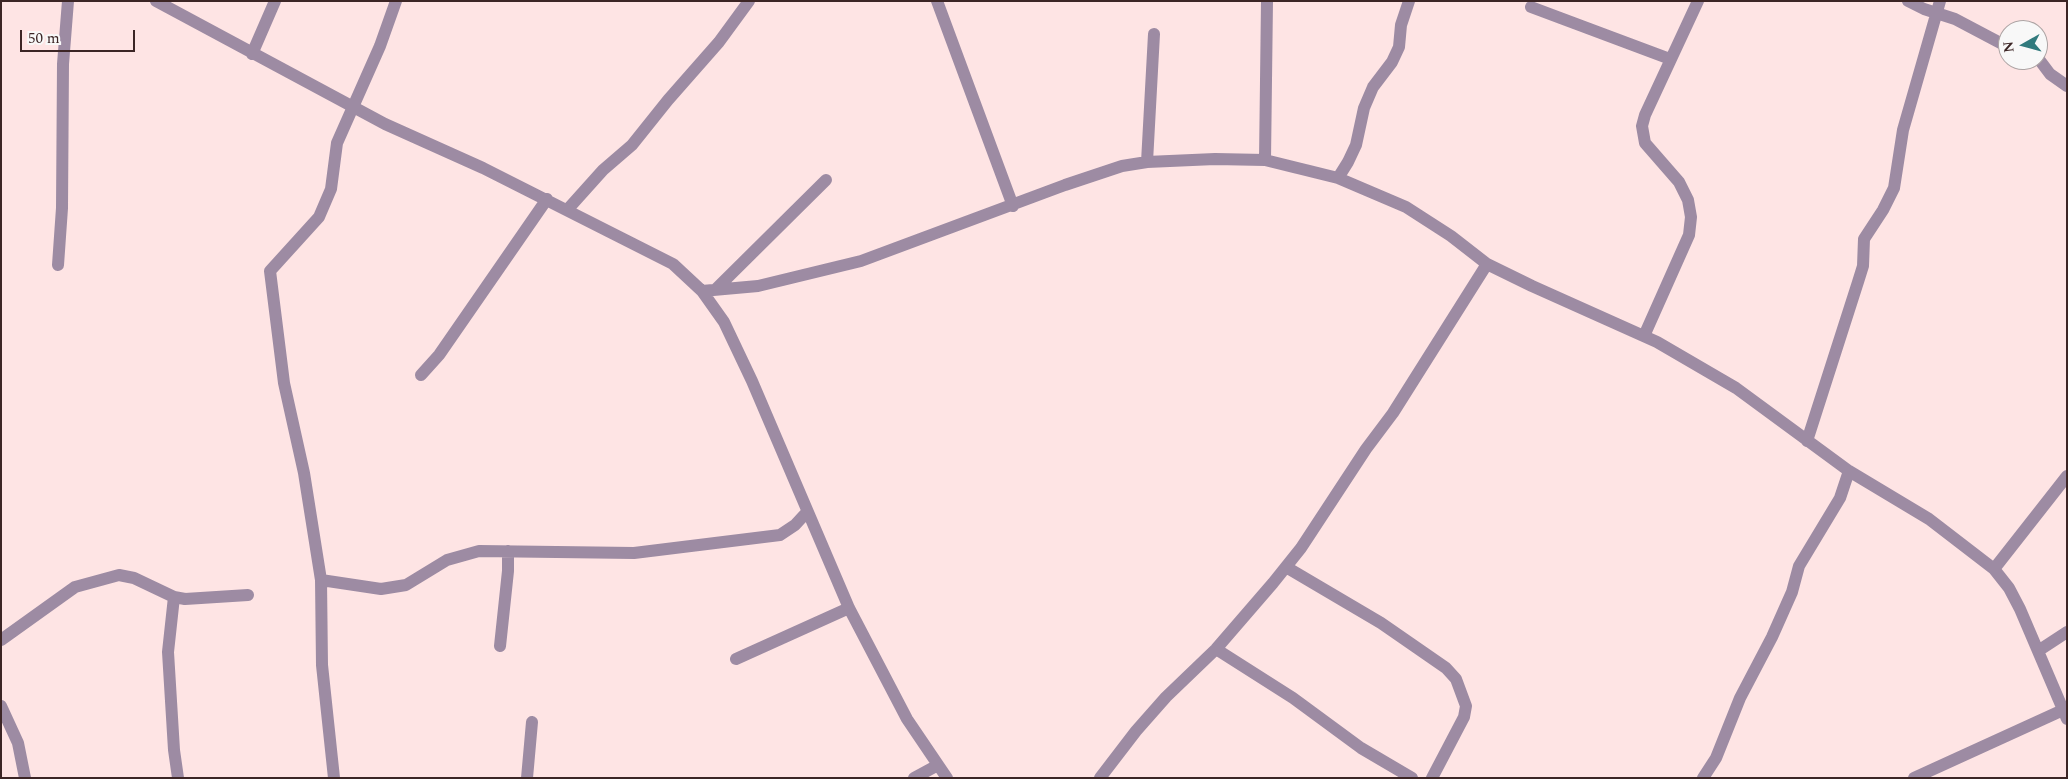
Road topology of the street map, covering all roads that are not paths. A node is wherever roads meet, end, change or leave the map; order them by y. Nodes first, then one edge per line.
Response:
1 (68, 1) edge
2 (156, 1) edge
3 (275, 1) edge
4 (396, 1) edge
5 (749, 1) edge
6 (937, 1) edge
7 (1267, 1) edge
8 (1409, 1) edge
9 (1698, 1) edge
10 (1908, 1) edge
11 (1531, 7) dead end
12 (1938, 7) edge
13 (1154, 34) dead end
14 (1998, 41) edge
15 (252, 54) junction
16 (1670, 59) junction
17 (2047, 70) edge
18 (2067, 86) edge
19 (353, 107) junction
20 (1265, 160) junction
21 (1147, 162) junction
22 (1338, 178) junction
23 (826, 180) dead end
24 (547, 199) junction
25 (1013, 206) junction
26 (568, 209) junction
27 (1487, 264) junction
28 (58, 266) dead end
29 (715, 290) junction
30 (702, 291) junction
31 (1644, 336) junction
32 (421, 375) dead end
33 (1807, 441) junction
34 (1849, 471) junction
35 (2067, 476) edge
36 (807, 512) junction
37 (508, 551) junction
38 (1286, 567) junction
39 (1994, 569) junction
40 (321, 580) junction
41 (248, 595) dead end
42 (174, 597) junction
43 (849, 608) junction
44 (2067, 632) edge
45 (1, 640) edge
46 (500, 646) dead end
47 (1216, 649) junction
48 (2038, 651) junction
49 (736, 659) dead end
50 (1, 706) edge
51 (2065, 714) edge
52 (532, 722) dead end
53 (938, 765) junction
54 (25, 778) edge
55 (178, 778) edge
56 (334, 778) edge
57 (527, 778) edge
58 (914, 778) edge
59 (947, 778) edge
60 (1100, 778) edge
61 (1412, 778) edge
62 (1432, 778) edge
63 (1703, 778) edge
64 (1914, 778) edge

1 - 28 street
2 - 15 street
3 - 15 street
4 - 19 street
5 - 26 street
6 - 25 street
7 - 20 street
8 - 22 street
9 - 16 street
10 - 12 street
11 - 16 street
12 - 14 street
12 - 33 street
13 - 21 street
15 - 19 street
16 - 31 street
17 - 18 street
19 - 24 street
19 - 40 street
20 - 21 street
20 - 22 street
21 - 25 street
22 - 27 street
23 - 29 street
24 - 26 street
24 - 32 street
25 - 29 street
26 - 30 street
27 - 31 street
27 - 38 street
29 - 30 street
30 - 36 street
31 - 33 street
33 - 34 street
34 - 39 street
34 - 63 street
35 - 39 street
36 - 37 street
36 - 43 street
37 - 40 street
37 - 46 street
38 - 47 street
38 - 62 street
39 - 48 street
40 - 56 street
41 - 42 street
42 - 45 street
42 - 55 street
43 - 49 street
43 - 53 street
44 - 48 street
47 - 60 street
47 - 61 street
48 - 51 street
50 - 54 street
51 - 64 street
52 - 57 street
53 - 58 street
53 - 59 street

